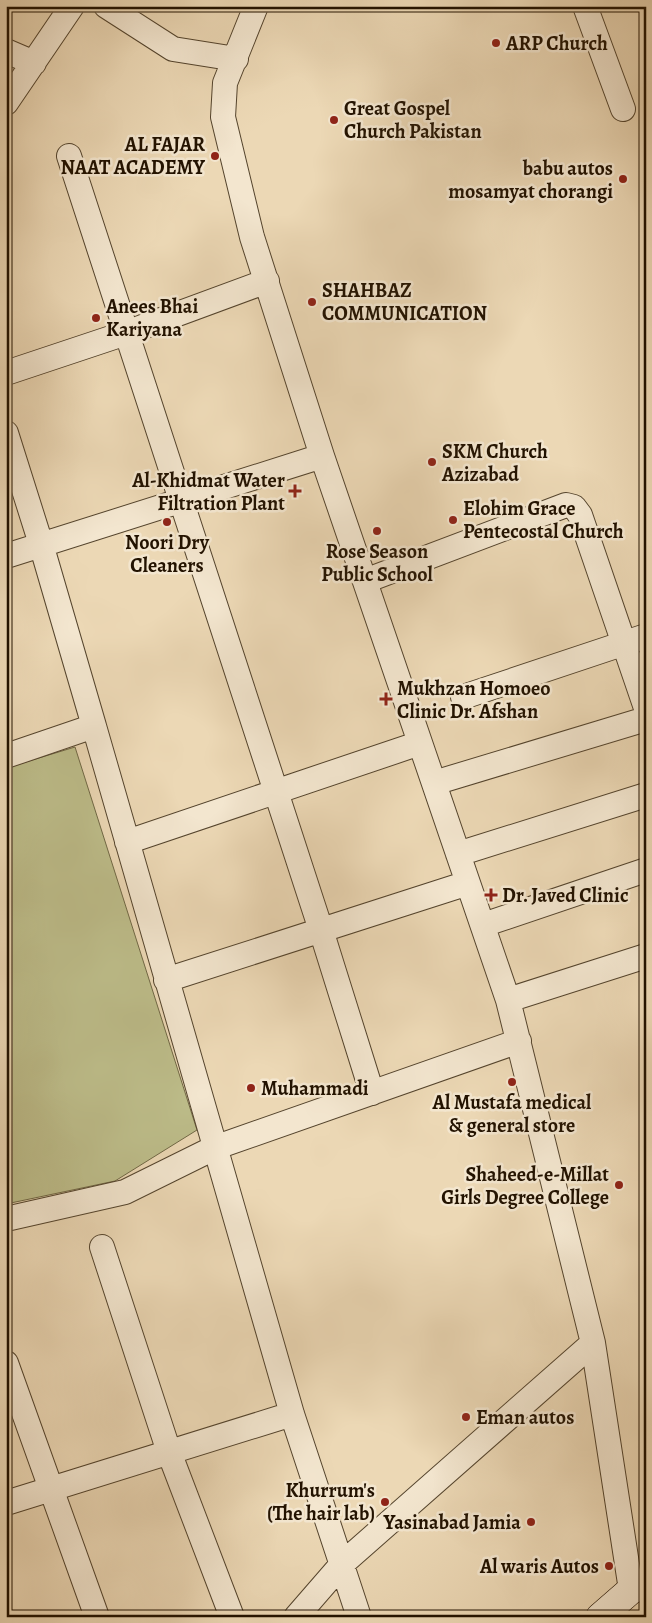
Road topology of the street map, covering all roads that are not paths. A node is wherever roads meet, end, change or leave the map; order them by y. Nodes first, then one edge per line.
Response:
1 (72, 6) edge
2 (106, 6) edge
3 (256, 6) edge
4 (585, 6) edge
5 (6, 51) edge
6 (236, 59) junction
7 (34, 63) junction
8 (6, 103) edge
9 (623, 109) dead end
10 (69, 156) dead end
11 (267, 281) junction
12 (126, 333) junction
13 (6, 373) edge
14 (6, 433) edge
15 (322, 456) junction
16 (180, 500) junction
17 (42, 544) junction
18 (6, 556) edge
19 (365, 582) junction
20 (646, 636) edge
21 (624, 643) junction
22 (463, 697) dead end
23 (646, 708) edge
24 (646, 718) edge
25 (94, 726) junction
26 (420, 743) junction
27 (6, 756) edge
28 (434, 783) junction
29 (275, 792) junction
30 (646, 795) edge
31 (127, 842) junction
32 (458, 854) junction
33 (646, 870) edge
34 (468, 884) junction
35 (483, 925) junction
36 (321, 930) junction
37 (646, 956) edge
38 (166, 980) junction
39 (508, 1000) junction
40 (519, 1041) junction
41 (372, 1093) junction
42 (214, 1148) junction
43 (6, 1219) edge
44 (102, 1247) dead end
45 (593, 1343) junction
46 (6, 1363) edge
47 (292, 1414) junction
48 (170, 1452) junction
49 (51, 1489) junction
50 (6, 1503) edge
51 (342, 1564) junction
52 (638, 1587) edge
53 (97, 1617) edge
54 (232, 1617) edge
55 (296, 1617) edge
56 (359, 1617) edge
57 (600, 1617) edge

1 - 7 street
2 - 6 street
3 - 6 street
4 - 9 street
5 - 7 street
6 - 11 street
7 - 8 street
10 - 12 street
11 - 12 street
11 - 15 street
12 - 13 street
12 - 16 street
14 - 17 street
15 - 16 street
15 - 19 street
16 - 17 street
16 - 29 street
17 - 18 street
17 - 25 street
19 - 21 street
19 - 26 street
20 - 21 street
21 - 22 street
21 - 23 street
24 - 28 street
25 - 27 street
25 - 31 street
26 - 28 street
26 - 29 street
28 - 32 street
29 - 31 street
29 - 36 street
30 - 32 street
31 - 38 street
32 - 34 street
33 - 35 street
34 - 35 street
34 - 36 street
35 - 39 street
36 - 38 street
36 - 41 street
37 - 39 street
38 - 42 street
39 - 40 street
40 - 41 street
40 - 45 street
41 - 42 street
42 - 43 street
42 - 47 street
44 - 48 street
45 - 51 street
45 - 52 street
46 - 49 street
47 - 48 street
47 - 51 street
48 - 49 street
48 - 54 street
49 - 50 street
49 - 53 street
51 - 55 street
51 - 56 street
52 - 57 main road

